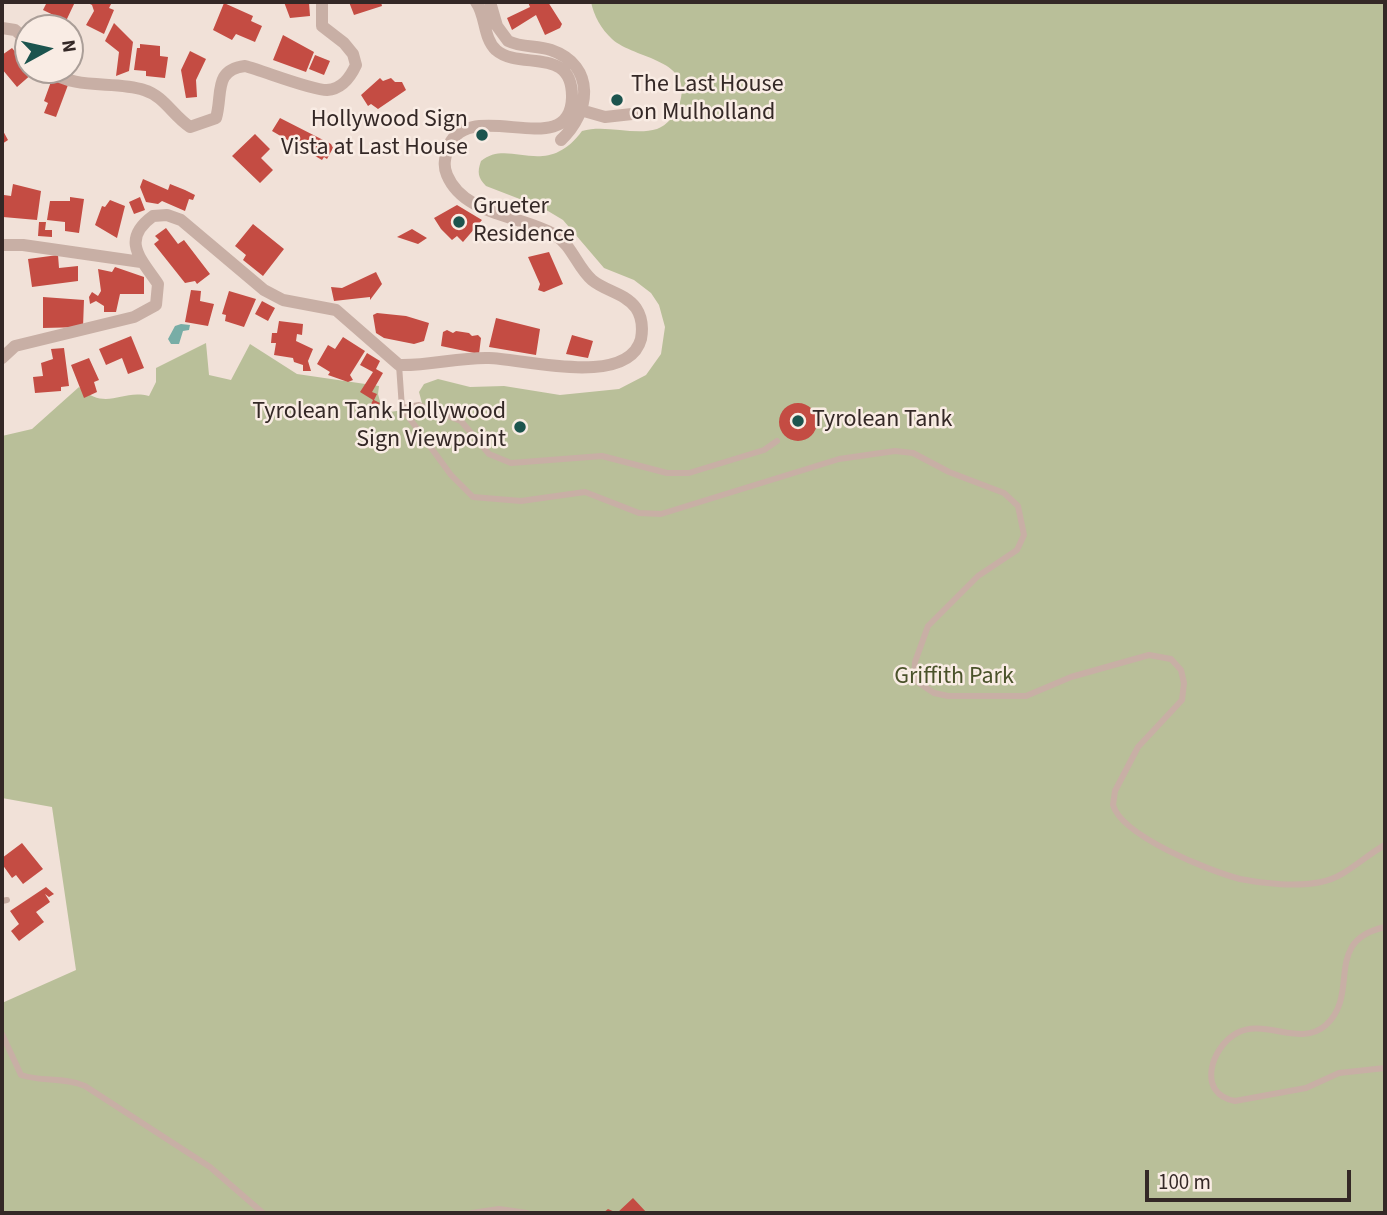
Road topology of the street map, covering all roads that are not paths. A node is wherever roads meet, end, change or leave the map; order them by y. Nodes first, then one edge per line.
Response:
1 (322, 2) edge
2 (476, 2) edge
3 (490, 2) edge
4 (84, 82) edge
5 (583, 111) junction
6 (632, 114) dead end
7 (561, 140) dead end
8 (2, 245) edge
9 (141, 262) junction
10 (2, 358) edge
11 (400, 365) junction
12 (402, 408) junction
13 (777, 441) dead end
14 (1385, 845) edge
15 (1385, 927) edge
16 (2, 1034) edge
17 (1385, 1068) edge
18 (263, 1213) edge
19 (472, 1213) edge
20 (527, 1213) edge

1 - 4 street
2 - 11 street
3 - 5 street
5 - 6 street
5 - 7 street
8 - 9 street
9 - 10 street
9 - 11 street
11 - 12 lane
12 - 13 lane
12 - 14 lane
15 - 17 lane
16 - 18 lane
19 - 20 lane

